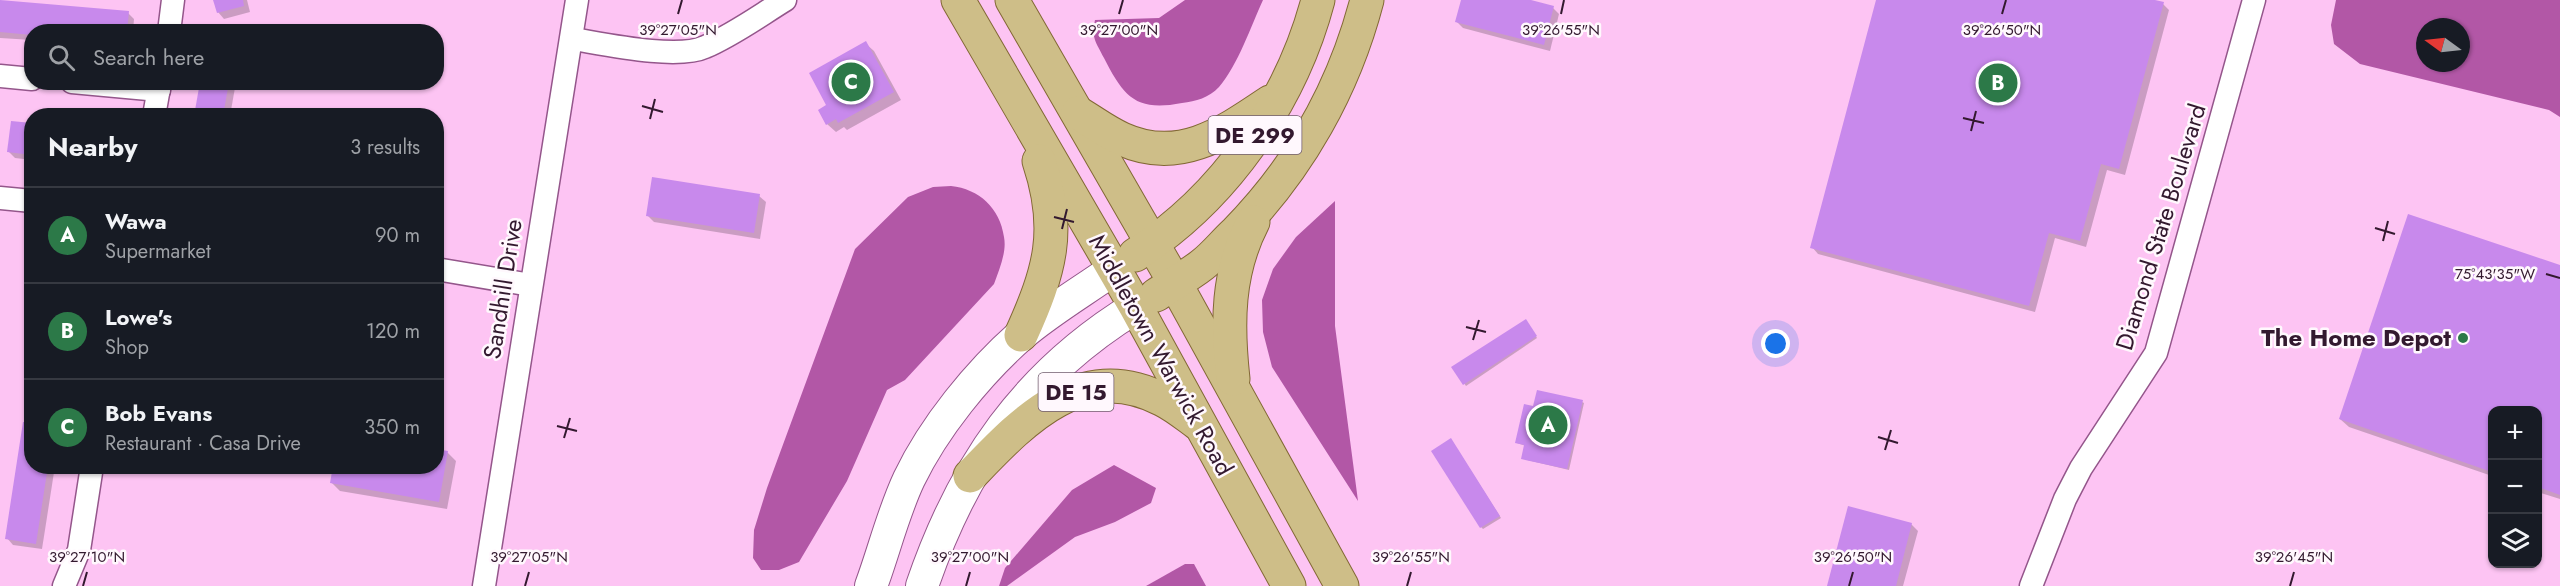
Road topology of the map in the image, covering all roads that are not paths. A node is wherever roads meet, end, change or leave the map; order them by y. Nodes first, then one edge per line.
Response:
1 (173, 0) edge
2 (577, 0) edge
3 (785, 0) edge
4 (958, 0) edge
5 (1012, 0) edge
6 (1318, 0) edge
7 (1367, 0) edge
8 (2254, 0) edge
9 (170, 24) edge
10 (573, 39) junction
11 (0, 76) edge
12 (24, 78) edge
13 (159, 90) edge
14 (1279, 96) junction
15 (156, 108) edge
16 (1077, 112) junction
17 (1024, 113) junction
18 (0, 198) edge
19 (24, 200) edge
20 (1259, 209) junction
21 (1153, 244) junction
22 (1114, 269) junction
23 (444, 270) edge
24 (1175, 283) junction
25 (531, 285) junction
26 (1136, 307) junction
27 (1021, 335) junction
28 (1235, 395) junction
29 (1201, 426) junction
30 (91, 474) edge
31 (970, 476) junction
32 (64, 586) edge
33 (484, 586) edge
34 (871, 586) edge
35 (921, 586) edge
36 (1289, 586) edge
37 (1342, 586) edge
38 (2031, 586) edge

1 - 9 street
2 - 10 street, Sandhill Drive
3 - 10 street
4 - 17 main road, Middletown Warwick Road
5 - 16 main road, Middletown Warwick Road
6 - 14 main road, DE 299
7 - 20 main road, DE 299
8 - 38 street, Diamond State Boulevard
10 - 25 street, Sandhill Drive
11 - 12 street
13 - 15 street
14 - 16 main road
14 - 21 main road, DE 299
16 - 21 main road, Middletown Warwick Road
17 - 22 main road, Middletown Warwick Road
17 - 27 main road
18 - 19 street
20 - 24 main road
20 - 28 main road, DE 299
21 - 22 main road
21 - 24 main road, Middletown Warwick Road
22 - 26 main road, Middletown Warwick Road
22 - 27 main road
23 - 25 street
24 - 26 main road
24 - 28 main road, Middletown Warwick Road
25 - 33 street, Sandhill Drive
26 - 29 main road, Middletown Warwick Road
26 - 31 main road
27 - 34 main road
28 - 37 main road, Middletown Warwick Road
29 - 31 main road, DE 15
29 - 36 main road, Middletown Warwick Road / DE 15
30 - 32 street
31 - 35 main road, DE 15

